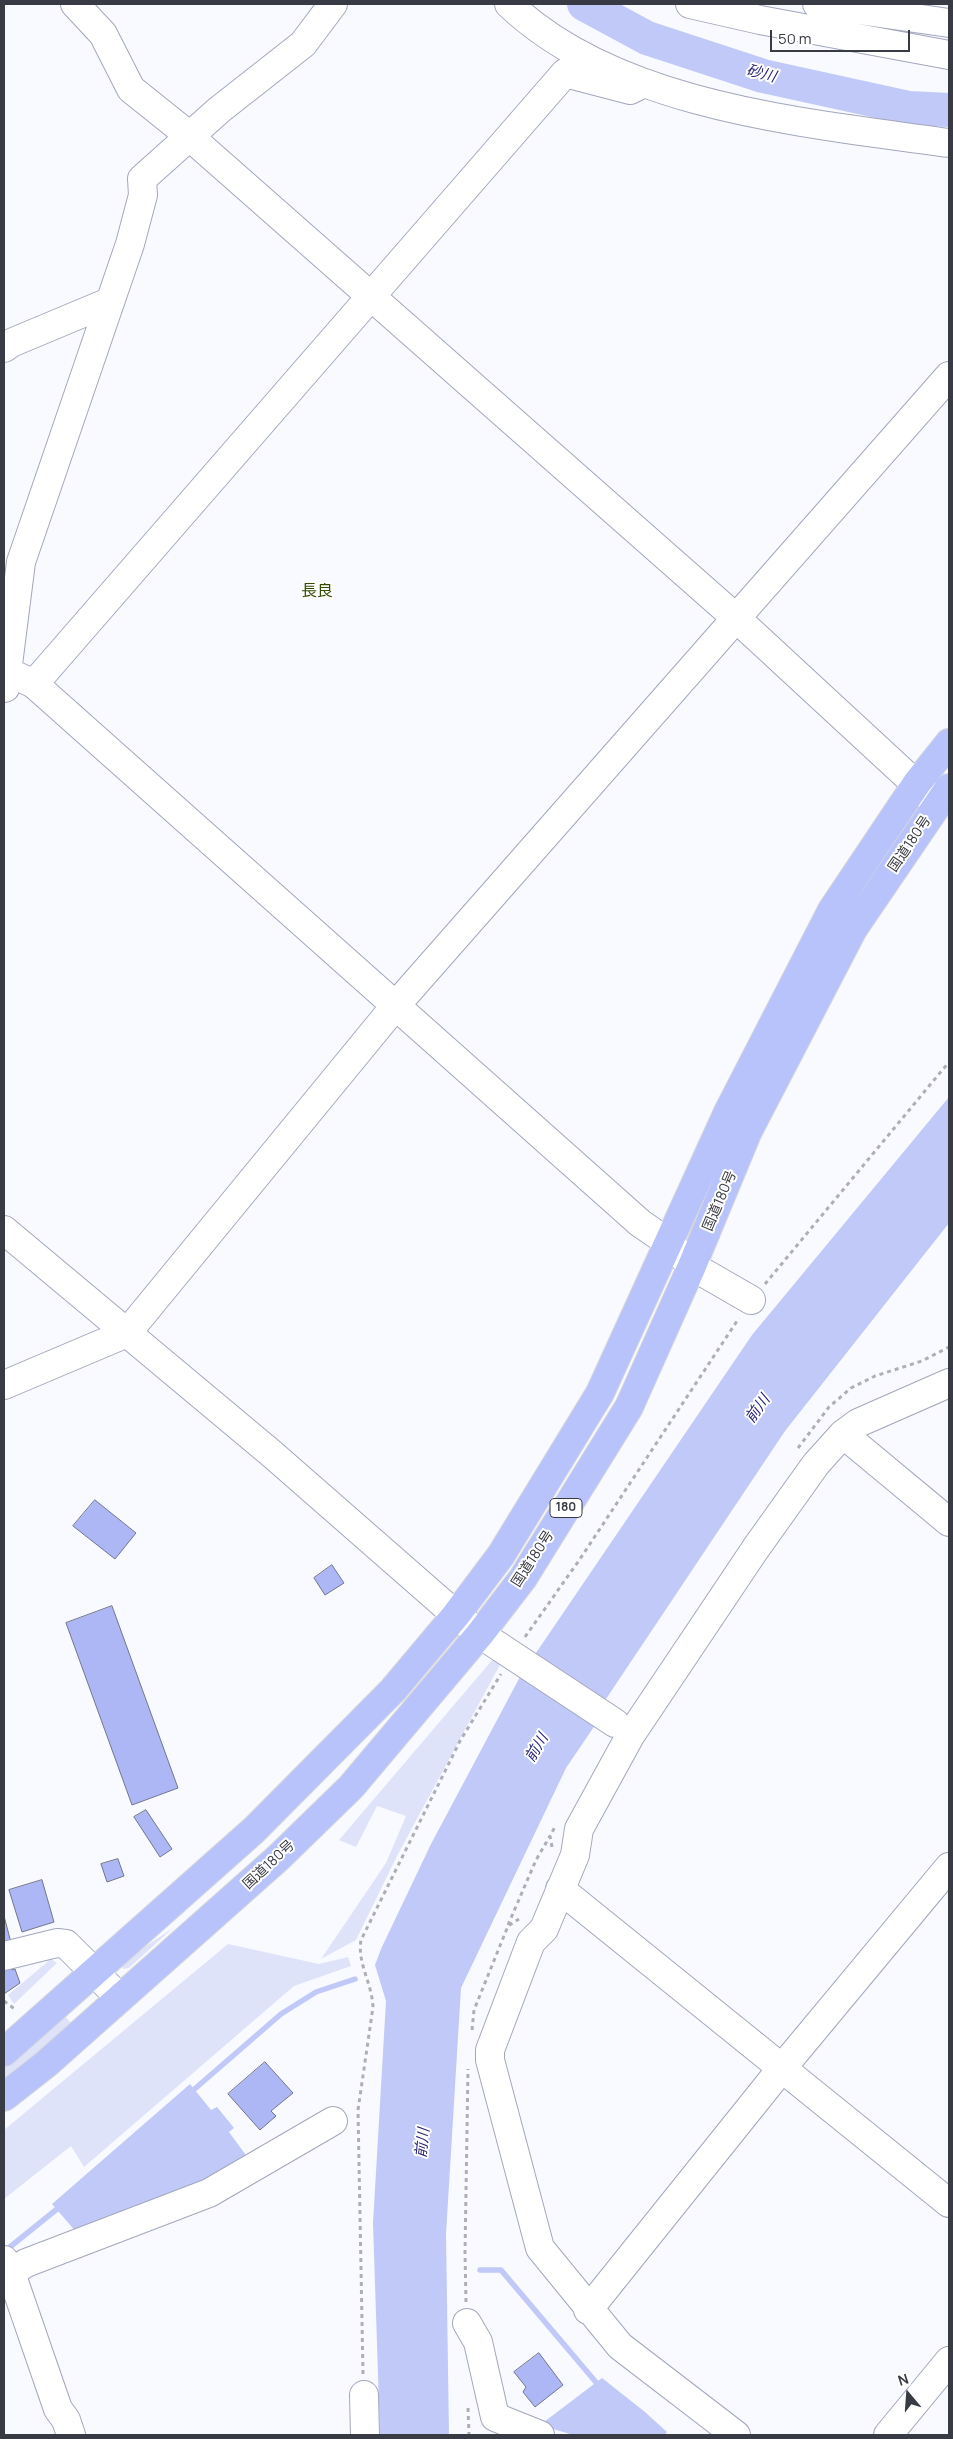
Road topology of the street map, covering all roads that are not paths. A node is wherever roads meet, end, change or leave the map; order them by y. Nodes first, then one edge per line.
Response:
1 (75, 4) edge
2 (333, 4) edge
3 (508, 4) edge
4 (690, 4) edge
5 (818, 4) edge
6 (949, 23) edge
7 (949, 55) edge
8 (644, 83) junction
9 (188, 136) junction
10 (949, 143) edge
11 (370, 297) junction
12 (109, 302) junction
13 (4, 348) edge
14 (949, 376) edge
15 (736, 618) junction
16 (5, 678) edge
17 (34, 684) junction
18 (949, 743) edge
19 (917, 783) junction
20 (943, 796) edge
21 (396, 1005) junction
22 (4, 1230) edge
23 (669, 1243) junction
24 (692, 1266) junction
25 (751, 1300) road end
26 (127, 1333) junction
27 (949, 1383) edge
28 (4, 1385) edge
29 (843, 1434) junction
30 (949, 1522) edge
31 (456, 1615) junction
32 (480, 1634) junction
33 (612, 1721) dead end
34 (949, 1868) edge
35 (560, 1889) junction
36 (4, 1956) edge
37 (94, 1970) junction
38 (120, 1998) junction
39 (4, 2052) edge
40 (782, 2068) junction
41 (4, 2097) edge
42 (332, 2121) dead end
43 (949, 2203) edge
44 (6, 2268) edge
45 (588, 2310) junction
46 (467, 2323) road end
47 (949, 2362) edge
48 (364, 2395) road end
49 (72, 2435) edge
50 (364, 2435) edge
51 (540, 2435) edge
52 (736, 2435) edge
53 (888, 2435) edge

1 - 9 street
2 - 9 street
3 - 8 street
4 - 7 street
5 - 6 street
8 - 10 street
8 - 11 street
9 - 11 street
9 - 12 street
11 - 15 street
11 - 17 street
12 - 13 street
12 - 16 street
14 - 15 street
15 - 19 street
15 - 21 street
16 - 17 street
17 - 21 street
18 - 19 highway, 国道180号 / 180
19 - 20 street
19 - 23 highway, 国道180号 / 180
20 - 24 highway, 国道180号 / 180
21 - 23 street
21 - 26 street
22 - 26 street
23 - 24 street
23 - 31 highway, 国道180号 / 180
24 - 25 street
24 - 32 highway, 国道180号 / 180
26 - 28 street
26 - 31 street
27 - 29 street
29 - 30 street
29 - 35 street
31 - 32 street
31 - 37 highway, 国道180号 / 180
32 - 33 street
32 - 38 highway, 国道180号 / 180
34 - 40 street
35 - 40 street
35 - 45 street
36 - 37 street
37 - 38 street
37 - 39 highway, 国道180号 / 180
38 - 41 highway, 国道180号 / 180
40 - 43 street
40 - 45 street
42 - 44 street
44 - 49 street
45 - 52 street
46 - 51 street
47 - 53 street
48 - 50 street

